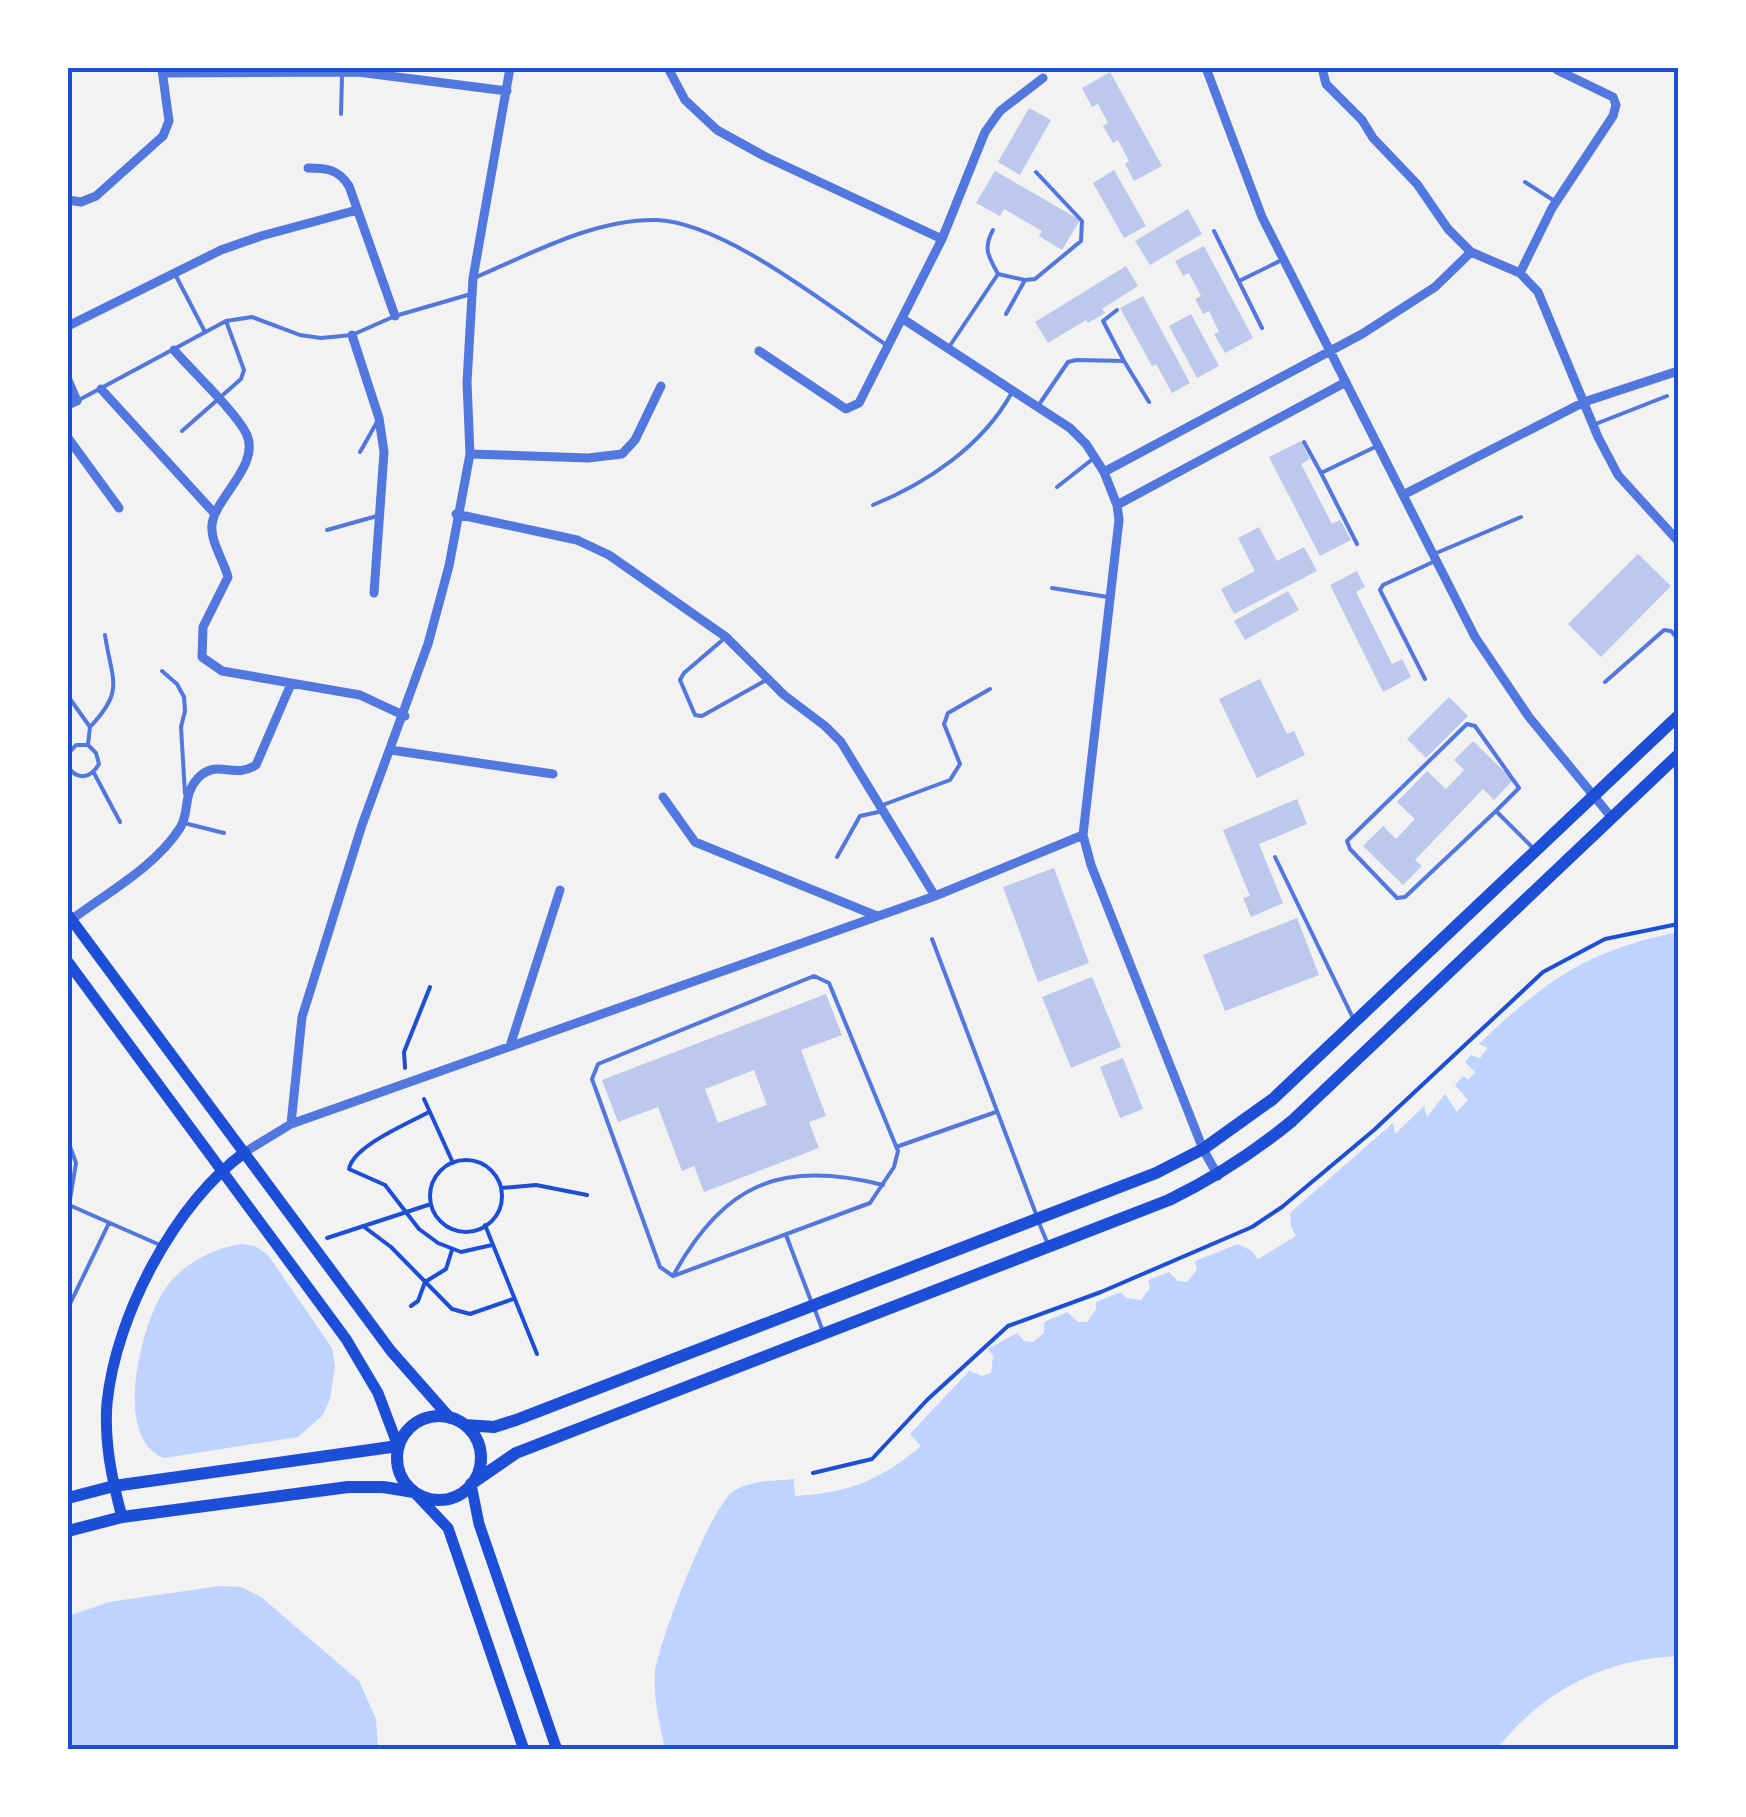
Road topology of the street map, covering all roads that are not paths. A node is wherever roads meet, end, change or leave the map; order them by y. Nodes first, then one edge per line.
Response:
1 (510, 68) edge
2 (668, 68) edge
3 (1206, 68) edge
4 (1322, 68) edge
5 (268, 69) edge
6 (162, 70) edge
7 (358, 70) edge
8 (1557, 70) edge
9 (342, 72) junction
10 (1043, 78) dead end
11 (507, 91) junction
12 (341, 114) dead end
13 (308, 168) dead end
14 (1036, 172) dead end
15 (1524, 182) dead end
16 (68, 200) edge
17 (1556, 202) junction
18 (357, 210) junction
19 (993, 230) dead end
20 (1214, 231) dead end
21 (942, 239) junction
22 (1471, 252) junction
23 (1284, 259) junction
24 (174, 272) junction
25 (1520, 273) junction
26 (998, 274) junction
27 (473, 278) junction
28 (1025, 280) junction
29 (1239, 281) junction
30 (472, 293) junction
31 (1117, 310) dead end
32 (1006, 314) dead end
33 (395, 316) junction
34 (903, 319) junction
35 (226, 321) junction
36 (68, 326) edge
37 (1262, 328) dead end
38 (205, 332) junction
39 (352, 335) junction
40 (889, 347) junction
41 (948, 348) junction
42 (1330, 349) junction
43 (174, 350) junction
44 (759, 351) dead end
45 (1124, 362) junction
46 (1678, 371) edge
47 (68, 380) edge
48 (1346, 382) junction
49 (661, 386) dead end
50 (101, 389) junction
51 (1013, 390) junction
52 (1667, 396) dead end
53 (216, 398) junction
54 (1148, 402) dead end
55 (1584, 402) junction
56 (72, 403) edge
57 (1038, 406) junction
58 (380, 418) junction
59 (1593, 425) junction
60 (182, 431) dead end
61 (68, 438) edge
62 (1304, 442) dead end
63 (1379, 445) junction
64 (360, 452) dead end
65 (470, 454) junction
66 (1094, 458) junction
67 (1104, 472) junction
68 (1321, 473) junction
69 (1058, 486) dead end
70 (1405, 494) junction
71 (874, 505) dead end
72 (1118, 505) junction
73 (119, 508) dead end
74 (215, 514) junction
75 (456, 514) junction
76 (381, 515) junction
77 (1521, 517) dead end
78 (327, 530) dead end
79 (1678, 541) edge
80 (1356, 544) dead end
81 (1436, 557) junction
82 (1052, 588) dead end
83 (374, 593) dead end
84 (1108, 597) junction
85 (105, 635) dead end
86 (726, 637) junction
87 (1678, 639) edge
88 (162, 671) dead end
89 (768, 679) junction
90 (1425, 679) dead end
91 (1605, 682) dead end
92 (292, 684) junction
93 (990, 689) dead end
94 (68, 696) edge
95 (405, 716) junction
96 (1678, 716) edge
97 (90, 728) junction
98 (88, 745) junction
99 (391, 750) junction
100 (68, 754) edge
101 (1678, 755) edge
102 (68, 768) edge
103 (94, 773) junction
104 (553, 774) dead end
105 (1593, 796) junction
106 (663, 797) dead end
107 (185, 799) junction
108 (882, 809) junction
109 (1496, 811) junction
110 (1612, 818) junction
111 (120, 822) dead end
112 (184, 823) junction
113 (224, 832) dead end
114 (1082, 835) junction
115 (1535, 851) junction
116 (837, 856) dead end
117 (1275, 856) dead end
118 (560, 890) dead end
119 (935, 896) junction
120 (877, 916) junction
121 (70, 917) edge
122 (932, 939) dead end
123 (68, 962) edge
124 (1356, 1022) junction
125 (510, 1046) junction
126 (997, 1111) junction
127 (291, 1124) junction
128 (68, 1142) edge
129 (896, 1147) junction
130 (1203, 1149) junction
131 (245, 1152) junction
132 (223, 1168) junction
133 (1218, 1176) junction
134 (883, 1185) junction
135 (68, 1207) edge
136 (1038, 1218) junction
137 (109, 1223) junction
138 (786, 1234) junction
139 (1048, 1246) junction
140 (165, 1247) junction
141 (674, 1276) junction
142 (813, 1305) junction
143 (68, 1308) edge
144 (824, 1333) junction
145 (450, 1418) junction
146 (465, 1426) junction
147 (398, 1446) junction
148 (471, 1484) junction
149 (114, 1486) junction
150 (414, 1492) junction
151 (68, 1498) edge
152 (122, 1518) junction
153 (68, 1530) edge
154 (524, 1750) edge
155 (557, 1750) edge

1 - 11 street
2 - 21 street
3 - 23 street
4 - 22 street
5 - 6 street
5 - 9 street
6 - 16 street
7 - 9 street
7 - 11 street
8 - 17 street
9 - 12 lane
10 - 21 street
11 - 27 street
13 - 18 street
14 - 28 lane
15 - 17 lane
17 - 25 street
18 - 24 street
18 - 33 street
19 - 26 lane
20 - 29 lane
21 - 34 street
22 - 25 street
22 - 42 street
23 - 29 lane
23 - 42 street
24 - 36 street
24 - 38 lane
25 - 55 street
26 - 28 lane
26 - 41 lane
27 - 30 street
27 - 40 lane
28 - 32 lane
29 - 37 lane
30 - 33 lane
30 - 65 street
31 - 45 lane
33 - 39 lane
34 - 40 street
34 - 41 street
35 - 38 lane
35 - 39 lane
35 - 53 lane
38 - 43 lane
39 - 58 street
40 - 44 street
41 - 51 street
42 - 48 street
42 - 67 street
43 - 50 lane
43 - 53 street
45 - 54 lane
45 - 57 lane
46 - 55 street
47 - 56 street
48 - 63 street
48 - 72 street
49 - 65 street
50 - 56 lane
50 - 74 street
51 - 57 street
51 - 71 lane
52 - 59 lane
53 - 60 lane
53 - 74 street
55 - 59 street
55 - 70 street
57 - 66 street
58 - 64 lane
58 - 76 street
59 - 79 street
61 - 73 street
62 - 68 lane
63 - 68 lane
63 - 70 street
65 - 75 street
66 - 67 street
66 - 69 lane
67 - 72 street
68 - 80 lane
70 - 81 street
72 - 84 street
74 - 92 street
75 - 86 street
75 - 95 street
76 - 78 lane
76 - 83 street
77 - 81 lane
81 - 90 lane
81 - 105 street
82 - 84 lane
84 - 114 street
85 - 97 lane
86 - 89 street
86 - 89 lane
87 - 91 lane
88 - 107 lane
89 - 108 street
92 - 95 street
92 - 107 street
93 - 108 lane
94 - 97 lane
95 - 99 street
96 - 105 main road
97 - 98 lane
98 - 100 lane
98 - 103 lane
99 - 104 street
99 - 127 street
101 - 110 main road
102 - 103 lane
103 - 111 lane
105 - 110 street
105 - 115 main road
106 - 120 street
107 - 112 street
108 - 116 lane
108 - 119 street
109 - 109 lane
109 - 115 lane
110 - 133 main road
112 - 113 lane
112 - 121 street
114 - 119 street
114 - 130 street
115 - 124 main road
117 - 124 lane
118 - 125 street
119 - 120 street
120 - 125 street
121 - 131 main road
122 - 126 lane
123 - 132 main road
124 - 130 main road
125 - 127 street
126 - 129 lane
126 - 136 lane
127 - 131 street
128 - 135 lane
129 - 134 lane
129 - 141 lane
130 - 133 street
130 - 136 main road
131 - 132 main road
131 - 145 main road
132 - 140 main road
132 - 147 main road
133 - 139 main road
134 - 138 lane
134 - 141 lane
135 - 137 lane
136 - 139 lane
136 - 142 main road
137 - 140 lane
137 - 143 lane
138 - 141 lane
138 - 142 lane
139 - 144 main road
140 - 149 main road
142 - 144 lane
142 - 146 main road
144 - 148 main road
145 - 146 main road
145 - 147 main road
146 - 148 main road
147 - 149 main road
147 - 150 main road
148 - 150 main road
148 - 155 main road
149 - 151 main road
149 - 152 main road
150 - 152 main road
150 - 154 main road
152 - 153 main road

